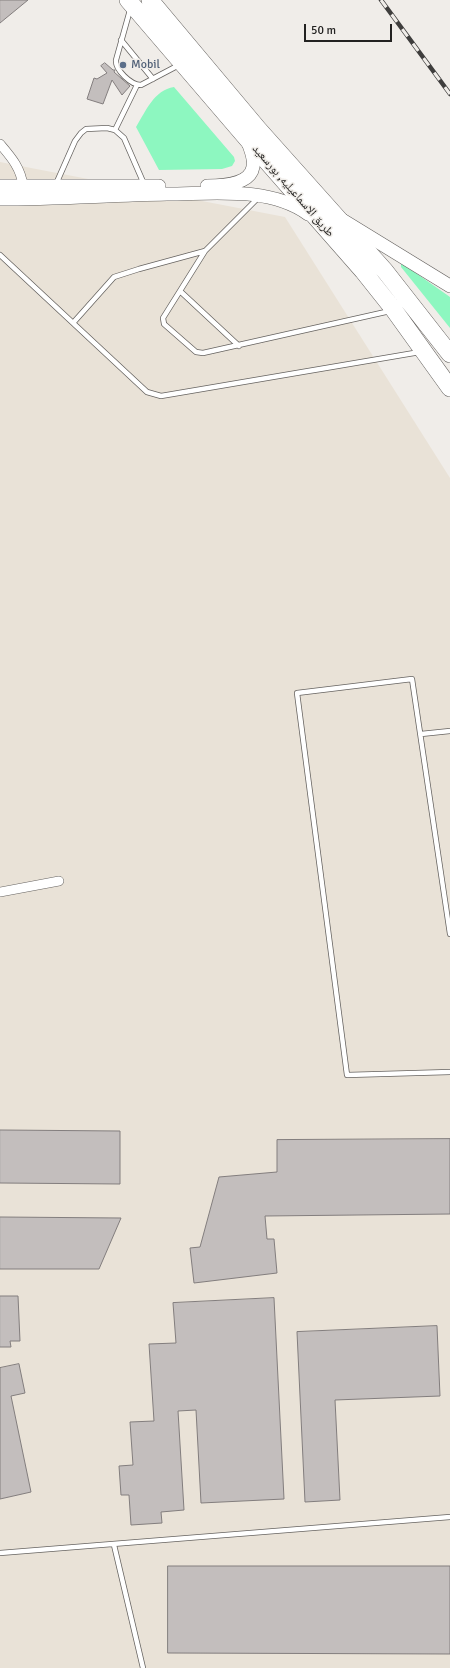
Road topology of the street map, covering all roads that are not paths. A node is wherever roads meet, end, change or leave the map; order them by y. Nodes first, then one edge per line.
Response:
1 (150, 0) edge
2 (130, 2) edge
3 (121, 40) junction
4 (182, 64) junction
5 (153, 79) junction
6 (137, 85) junction
7 (115, 130) junction
8 (248, 140) junction
9 (0, 144) edge
10 (0, 186) edge
11 (23, 186) junction
12 (55, 186) junction
13 (144, 190) junction
14 (260, 196) junction
15 (0, 199) edge
16 (338, 217) junction
17 (322, 224) junction
18 (205, 251) junction
19 (0, 255) edge
20 (450, 286) edge
21 (180, 291) junction
22 (394, 310) junction
23 (74, 323) junction
24 (239, 346) junction
25 (424, 351) junction
26 (450, 354) edge
27 (450, 388) edge
28 (450, 730) edge
29 (421, 734) junction
30 (59, 880) dead end
31 (0, 892) edge
32 (450, 934) edge
33 (450, 1072) edge
34 (450, 1517) edge
35 (114, 1545) junction
36 (0, 1553) edge
37 (143, 1668) edge

1 - 16 highway, طريق الاسماعيليه, بورسعيد
2 - 3 lane
2 - 4 highway, طريق الاسماعيليه, بورسعيد
3 - 5 lane
3 - 6 lane
4 - 5 lane
4 - 8 highway, طريق الاسماعيليه, بورسعيد
5 - 6 lane
6 - 7 lane
7 - 12 lane
7 - 13 lane
8 - 13 street
8 - 17 highway, طريق الاسماعيليه, بورسعيد
9 - 11 street
10 - 11 street
11 - 12 street
12 - 13 street
13 - 14 street
13 - 15 street
14 - 17 street
14 - 18 lane
16 - 20 street
16 - 26 highway, طريق الاسماعيليه, بورسعيد
17 - 22 highway, طريق الاسماعيليه, بورسعيد
18 - 21 lane
18 - 23 lane
19 - 23 lane
21 - 24 lane
21 - 24 lane
22 - 24 lane
22 - 25 highway, طريق الاسماعيليه, بورسعيد
23 - 25 lane
25 - 27 highway, طريق الاسماعيليه, بورسعيد
28 - 29 lane
29 - 32 lane
29 - 33 lane
30 - 31 street
34 - 35 lane
35 - 36 lane
35 - 37 lane

